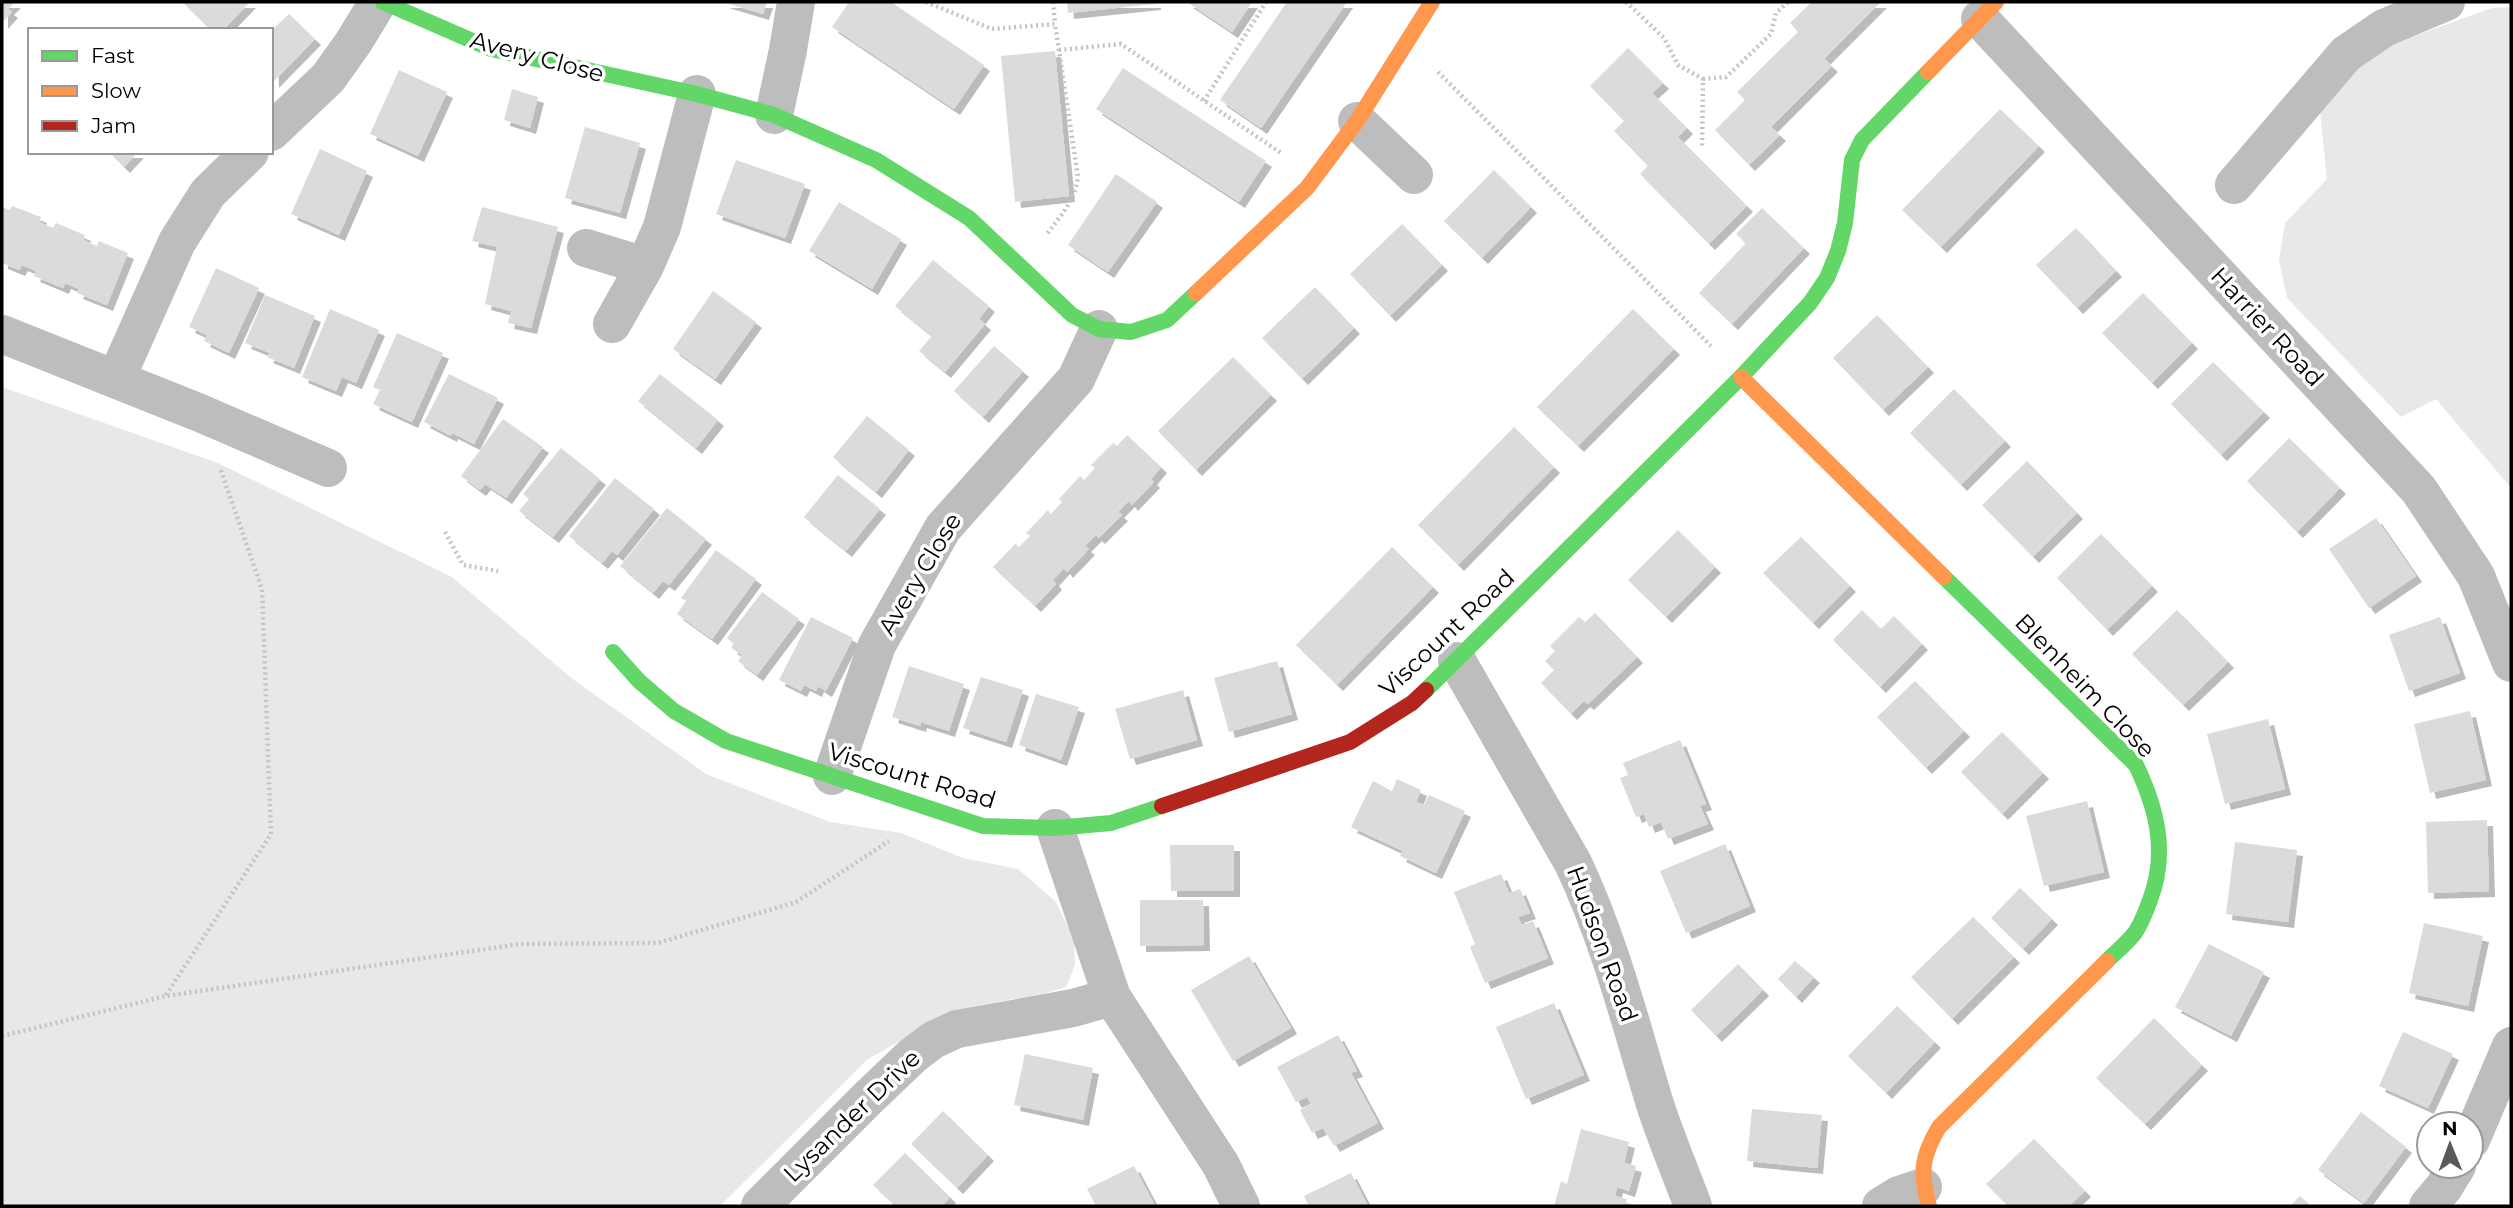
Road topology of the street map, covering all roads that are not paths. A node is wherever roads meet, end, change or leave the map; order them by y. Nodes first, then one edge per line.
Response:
1 (380, 2) edge
2 (796, 2) edge
3 (1432, 2) edge
4 (2446, 2) edge
5 (1988, 11) edge
6 (697, 94) junction
7 (774, 115) junction
8 (1357, 121) junction
9 (273, 130) edge
10 (248, 154) edge
11 (1414, 175) dead end
12 (2234, 185) dead end
13 (586, 248) dead end
14 (645, 265) junction
15 (612, 324) dead end
16 (1099, 329) junction
17 (2, 334) edge
18 (1741, 377) junction
19 (116, 379) junction
20 (328, 468) dead end
21 (613, 652) dead end
22 (1457, 661) junction
23 (2511, 663) edge
24 (832, 776) junction
25 (1055, 828) junction
26 (1112, 997) junction
27 (2511, 1046) edge
28 (2484, 1110) edge
29 (2448, 1180) edge
30 (1926, 1197) edge
31 (760, 1206) edge
32 (1241, 1206) edge
33 (1693, 1206) edge
34 (1881, 1206) edge
35 (2428, 1206) edge

1 - 6 street, Avery Close
1 - 9 street, Avery Close
2 - 7 street
3 - 8 street, Avery Close
4 - 12 street
5 - 18 street, Viscount Road
5 - 23 street, Harrier Road
6 - 7 street, Avery Close
6 - 14 street
7 - 16 street, Avery Close
8 - 11 street
8 - 16 street, Avery Close
10 - 19 street
13 - 14 street
14 - 15 street
16 - 24 street, Avery Close
17 - 19 street
18 - 22 street, Viscount Road
18 - 30 street, Blenheim Close
19 - 20 street
21 - 24 street, Viscount Road
22 - 25 street, Viscount Road
22 - 33 street, Hudson Road
24 - 25 street, Viscount Road
25 - 26 street
26 - 31 street, Lysander Drive
26 - 32 street
27 - 28 street
29 - 35 street
30 - 34 street

